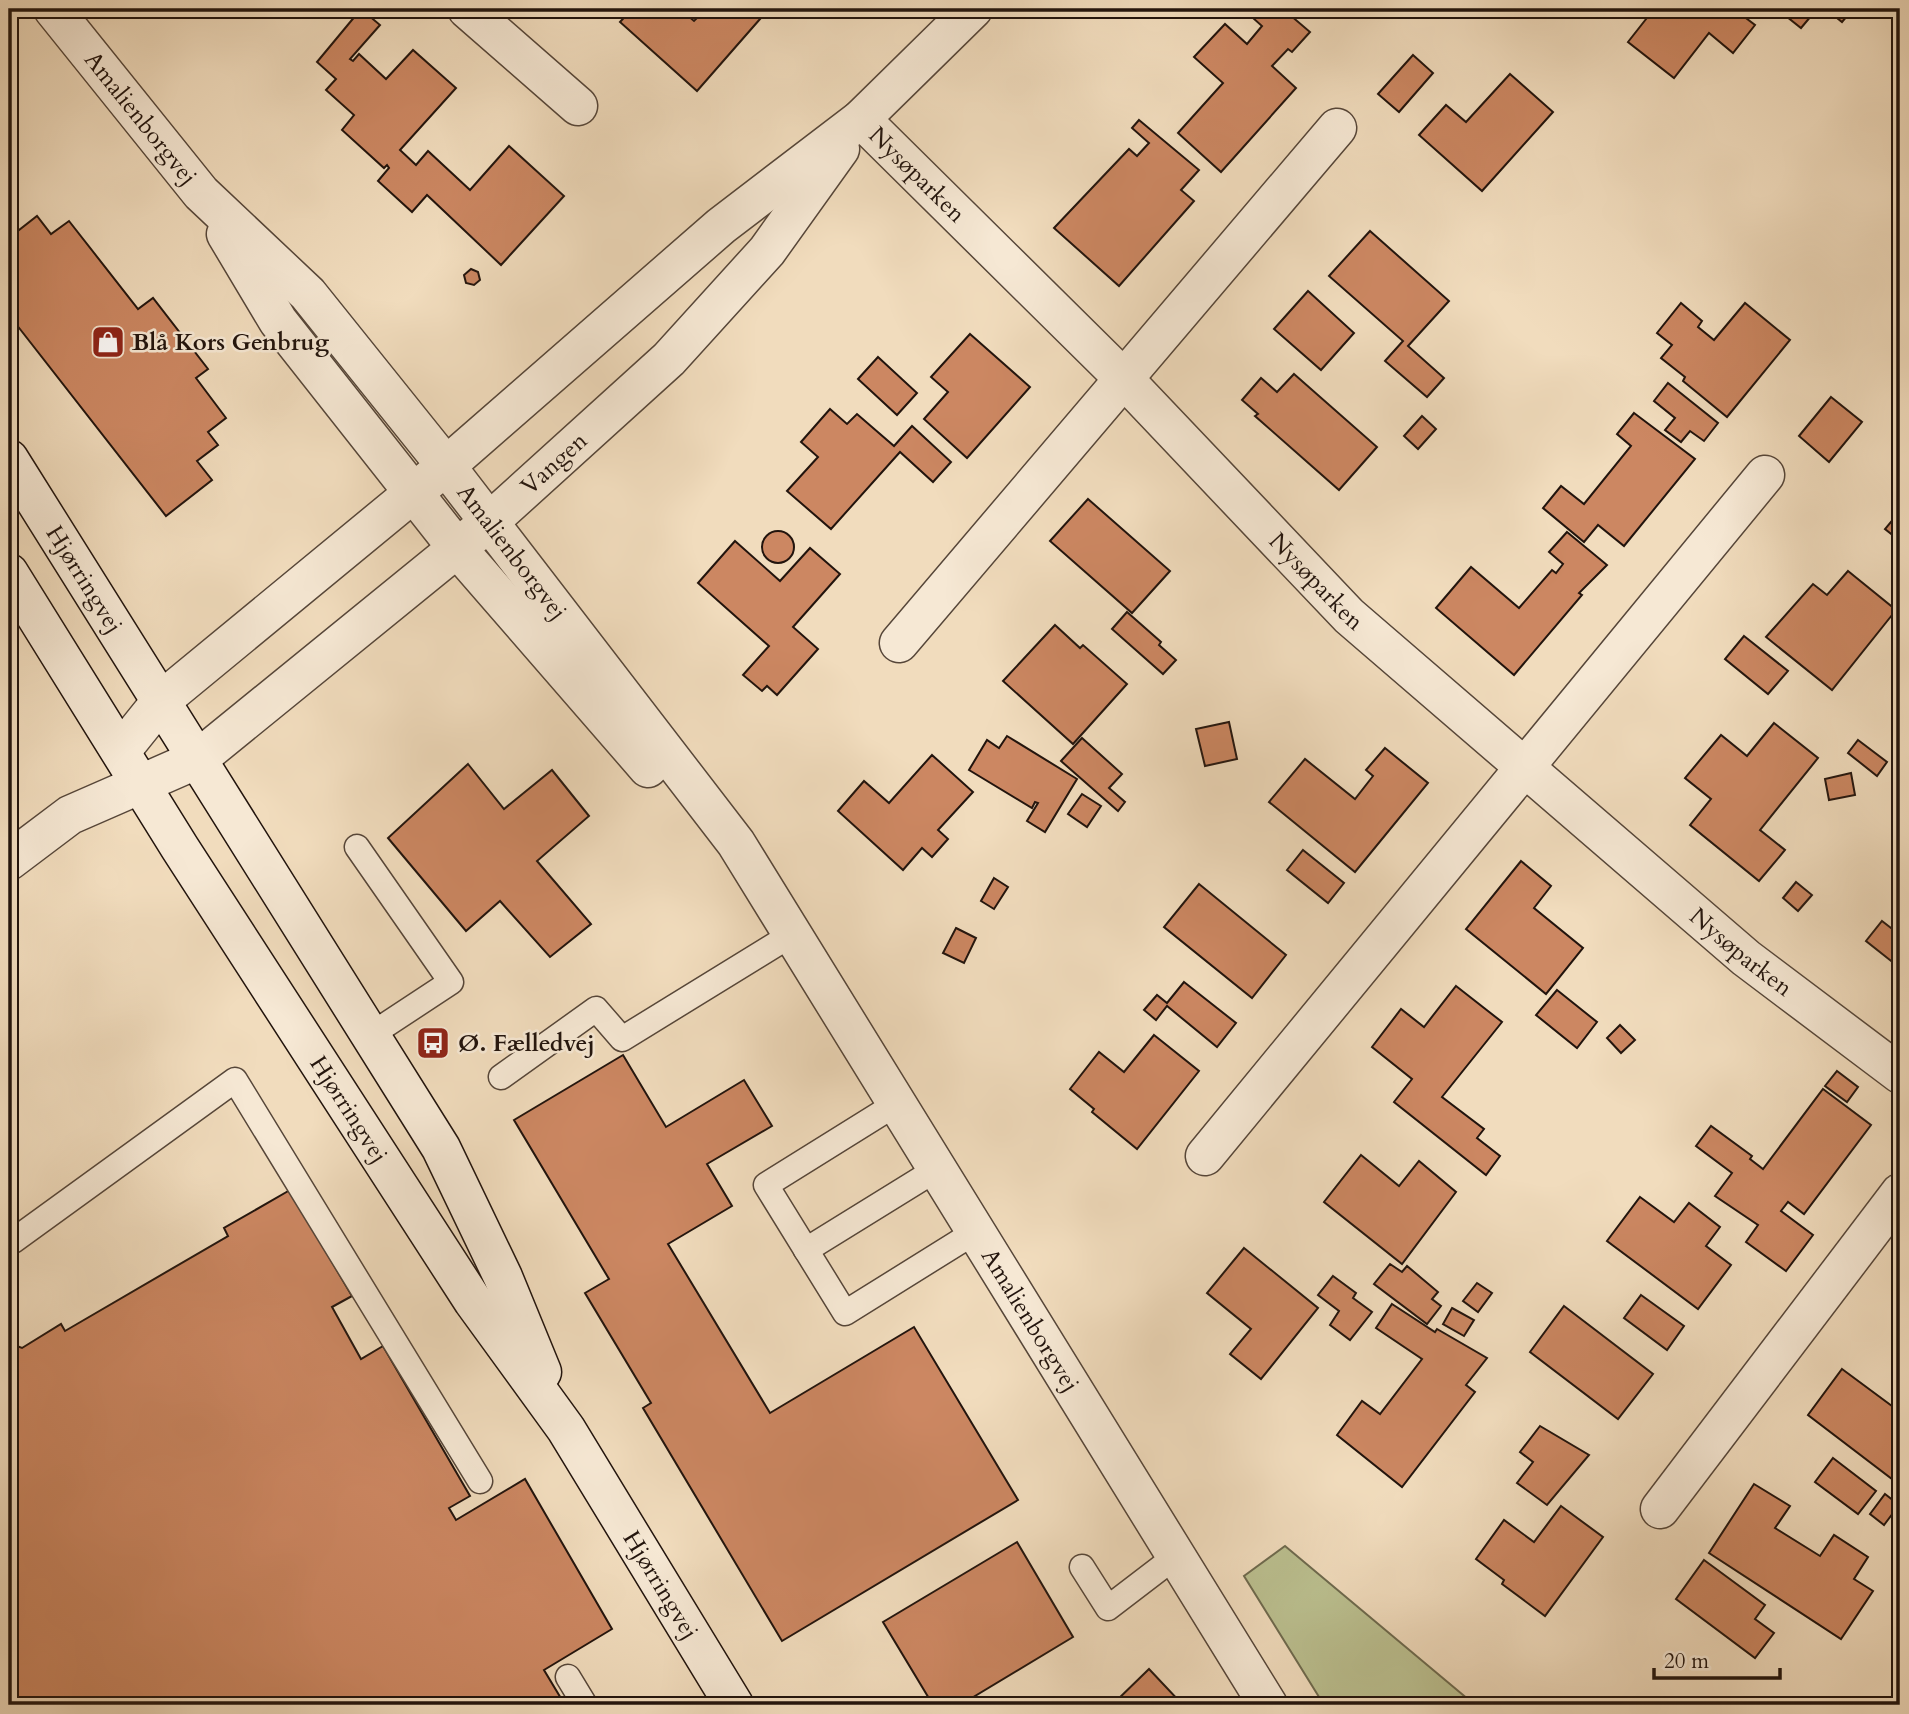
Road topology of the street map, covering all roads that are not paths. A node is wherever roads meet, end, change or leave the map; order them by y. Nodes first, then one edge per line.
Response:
1 (53, 9) edge
2 (467, 9) edge
3 (974, 9) edge
4 (578, 106) dead end
5 (861, 119) junction
6 (1337, 128) dead end
7 (201, 193) junction
8 (1124, 379) junction
9 (9, 459) edge
10 (446, 466) junction
11 (1765, 475) dead end
12 (414, 493) junction
13 (488, 523) junction
14 (457, 548) junction
15 (9, 573) edge
16 (899, 643) dead end
17 (162, 700) junction
18 (121, 751) junction
19 (198, 759) junction
20 (1523, 769) junction
21 (141, 784) junction
22 (70, 815) junction
23 (357, 847) dead end
24 (9, 861) edge
25 (791, 934) junction
26 (369, 1036) junction
27 (1900, 1073) edge
28 (500, 1077) dead end
29 (896, 1104) junction
30 (1205, 1156) dead end
31 (937, 1169) junction
32 (1900, 1193) edge
33 (975, 1232) junction
34 (10, 1240) edge
35 (806, 1250) junction
36 (566, 1429) junction
37 (480, 1481) dead end
38 (1660, 1509) dead end
39 (1176, 1556) junction
40 (1082, 1567) dead end
41 (568, 1677) dead end
42 (585, 1705) edge
43 (734, 1705) edge
44 (1268, 1705) edge

1 - 7 street, Amalienborgvej
2 - 4 street
3 - 5 street, Vangen
5 - 8 street, Nysøparken
5 - 10 street, Vangen
5 - 13 street, Vangen
6 - 8 street
7 - 10 street, Amalienborgvej
7 - 12 street, Amalienborgvej
8 - 16 street
8 - 20 street, Nysøparken
9 - 17 street, Hjørringvej
10 - 12 street, Vangen
10 - 13 street, Amalienborgvej
11 - 20 street
12 - 14 street, Amalienborgvej
12 - 17 street, Vangen
13 - 14 street, Vangen
13 - 25 street, Amalienborgvej
14 - 19 street, Vangen
14 - 25 street, Amalienborgvej
15 - 18 street, Hjørringvej
17 - 18 street
17 - 19 street, Hjørringvej
18 - 21 street, Hjørringvej
18 - 22 street
19 - 21 street
19 - 26 street, Hjørringvej
20 - 27 street, Nysøparken
20 - 30 street
21 - 22 street
21 - 36 street, Hjørringvej
22 - 24 street
23 - 26 lane
25 - 28 lane
25 - 29 street, Amalienborgvej
26 - 36 street, Hjørringvej
29 - 31 street, Amalienborgvej
29 - 35 lane
31 - 33 street, Amalienborgvej
31 - 35 lane
32 - 38 street
33 - 35 lane
33 - 39 street, Amalienborgvej
34 - 37 lane
36 - 43 street, Hjørringvej
39 - 40 lane
39 - 44 street, Amalienborgvej
41 - 42 lane

